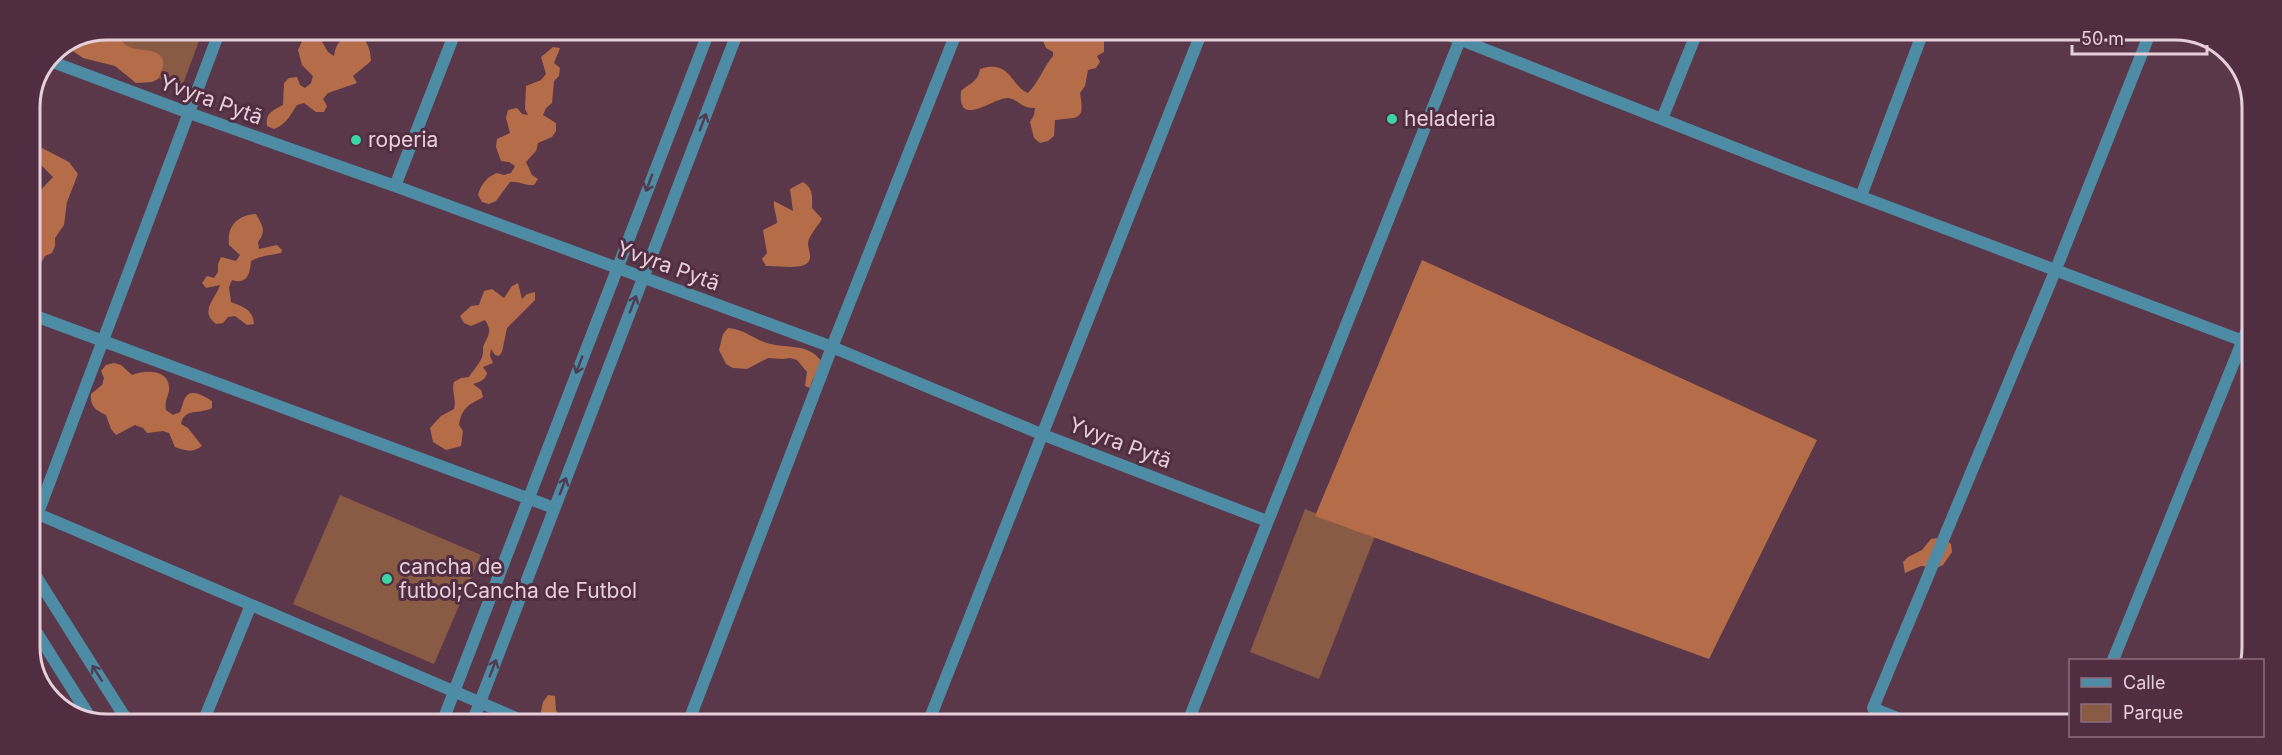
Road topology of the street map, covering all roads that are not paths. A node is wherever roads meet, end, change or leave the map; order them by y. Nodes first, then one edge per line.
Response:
1 (216, 40) edge
2 (452, 40) edge
3 (705, 40) edge
4 (735, 40) edge
5 (953, 40) edge
6 (1199, 40) edge
7 (1459, 40) edge
8 (1471, 40) edge
9 (1694, 40) edge
10 (1920, 40) edge
11 (2147, 40) edge
12 (57, 64) edge
13 (189, 114) junction
14 (1662, 119) junction
15 (395, 186) junction
16 (1861, 196) junction
17 (616, 267) junction
18 (2056, 269) junction
19 (643, 278) junction
20 (40, 318) edge
21 (2241, 340) edge
22 (103, 341) junction
23 (832, 347) junction
24 (2241, 355) edge
25 (1041, 434) junction
26 (528, 498) junction
27 (41, 507) edge
28 (554, 508) junction
29 (41, 515) edge
30 (1267, 521) junction
31 (41, 584) edge
32 (251, 605) junction
33 (41, 639) edge
34 (2113, 659) edge
35 (454, 692) junction
36 (480, 702) junction
37 (86, 710) edge
38 (123, 714) edge
39 (206, 714) edge
40 (445, 714) edge
41 (475, 714) edge
42 (507, 714) edge
43 (691, 714) edge
44 (932, 714) edge
45 (1191, 714) edge
46 (1887, 714) edge

1 - 13 street
2 - 15 street
3 -> 17 street
19 -> 4 street
5 - 23 street
6 - 25 street
7 - 30 street
8 - 14 street
9 - 14 street
10 - 16 street
11 - 18 street
12 - 13 street, Yvyra Pytã
13 - 15 street, Yvyra Pytã
13 - 22 street
14 - 16 street
15 - 17 street, Yvyra Pytã
16 - 18 street
17 - 19 street, Yvyra Pytã
17 -> 26 street
18 - 21 street
18 - 46 street
19 - 23 street, Yvyra Pytã
28 -> 19 street
20 - 22 street
22 - 26 street
22 - 27 street
23 - 25 street, Yvyra Pytã
23 - 43 street
24 - 34 street
25 - 30 street, Yvyra Pytã
25 - 44 street
26 - 28 street
26 - 35 street
36 -> 28 street
29 - 32 street
30 - 45 street
38 -> 31 street
32 - 35 street
32 - 39 street
33 - 37 street
35 - 36 street
35 - 40 street
36 - 41 street
36 - 42 street

